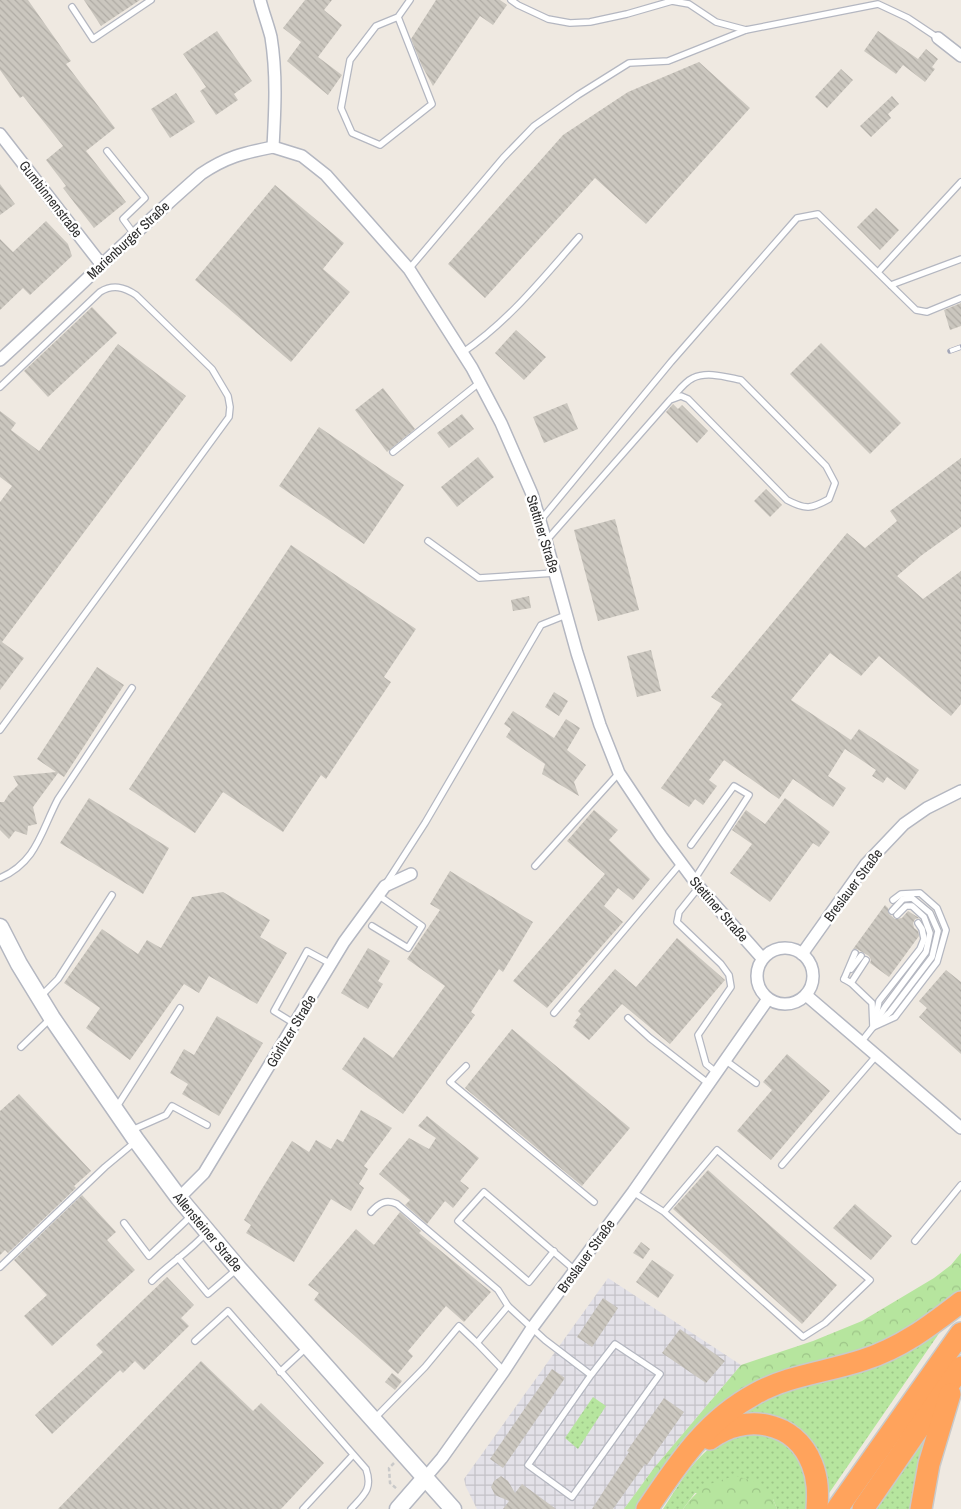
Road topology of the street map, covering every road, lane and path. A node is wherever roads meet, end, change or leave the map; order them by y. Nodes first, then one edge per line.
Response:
1 (151, 0) edge
2 (260, 0) edge
3 (410, 0) edge
4 (511, 0) edge
5 (72, 7) dead end
6 (398, 17) junction
7 (746, 30) junction
8 (938, 38) joint
9 (961, 56) edge
10 (0, 134) edge
11 (273, 147) junction
12 (107, 151) dead end
13 (961, 182) edge
14 (134, 234) junction
15 (579, 236) dead end
16 (961, 259) edge
17 (101, 264) junction
18 (410, 269) junction
19 (878, 272) junction
20 (891, 285) junction
21 (961, 298) edge
22 (462, 353) junction
23 (0, 360) edge
24 (480, 383) junction
25 (0, 387) edge
26 (670, 400) junction
27 (393, 452) dead end
28 (540, 521) junction
29 (428, 541) dead end
30 (546, 541) junction
31 (555, 573) junction
32 (566, 615) junction
33 (132, 688) dead end
34 (0, 730) edge
35 (619, 774) junction
36 (961, 791) edge
37 (691, 845) dead end
38 (681, 863) junction
39 (535, 866) dead end
40 (411, 874) dead end
41 (0, 878) edge
42 (696, 883) junction
43 (381, 890) junction
44 (112, 895) dead end
45 (893, 900) dead end
46 (899, 913) dead end
47 (918, 923) dead end
48 (372, 926) dead end
49 (0, 927) edge
50 (802, 954) junction
51 (762, 958) junction
52 (331, 964) junction
53 (851, 983) junction
54 (806, 995) junction
55 (39, 998) junction
56 (768, 999) junction
57 (180, 1008) dead end
58 (554, 1013) dead end
59 (52, 1018) junction
60 (628, 1018) dead end
61 (295, 1024) junction
62 (873, 1028) junction
63 (862, 1041) junction
64 (21, 1047) dead end
65 (877, 1055) junction
66 (725, 1060) junction
67 (466, 1066) dead end
68 (716, 1072) junction
69 (756, 1083) dead end
70 (709, 1084) junction
71 (115, 1110) junction
72 (207, 1125) dead end
73 (961, 1128) edge
74 (133, 1136) junction
75 (782, 1165) dead end
76 (961, 1185) edge
77 (633, 1192) junction
78 (179, 1198) junction
79 (594, 1202) dead end
80 (370, 1212) dead end
81 (664, 1212) junction
82 (193, 1215) junction
83 (124, 1223) dead end
84 (208, 1232) junction
85 (915, 1240) dead end
86 (554, 1251) junction
87 (178, 1258) junction
88 (0, 1268) edge
89 (238, 1268) junction
90 (576, 1271) junction
91 (152, 1281) dead end
92 (961, 1302) edge
93 (508, 1306) junction
94 (532, 1328) junction
95 (961, 1333) edge
96 (195, 1341) dead end
97 (477, 1343) junction
98 (308, 1346) junction
99 (504, 1371) junction
100 (958, 1371) edge
101 (280, 1372) junction
102 (591, 1375) junction
103 (374, 1420) junction
104 (353, 1455) junction
105 (425, 1478) junction
106 (304, 1509) edge
107 (351, 1509) edge
108 (398, 1509) edge
109 (453, 1509) edge
110 (646, 1509) edge
111 (657, 1509) edge
112 (817, 1509) edge
113 (837, 1509) edge
114 (863, 1509) edge
115 (921, 1509) edge

1 - 5 lane
2 - 11 street
3 - 6 lane
4 - 7 lane
6 - 6 lane
7 - 8 lane
7 - 18 lane
8 - 9 street
10 - 17 street, Gumbinnenstraße
11 - 14 street, Marienburger Straße
11 - 18 street, Stettiner Straße
12 - 14 lane
13 - 19 lane
14 - 17 street, Marienburger Straße
15 - 22 lane
16 - 20 lane
17 - 23 street, Marienburger Straße
18 - 22 street, Stettiner Straße
19 - 20 lane
19 - 28 lane
20 - 21 lane
22 - 24 street, Stettiner Straße
24 - 27 lane
24 - 28 street, Stettiner Straße
25 - 34 lane
26 - 26 lane
26 - 30 lane
28 - 30 street, Stettiner Straße
29 - 31 lane
30 - 31 street, Stettiner Straße
31 - 32 street, Stettiner Straße
32 - 35 street, Stettiner Straße
32 - 43 lane
33 - 41 lane
35 - 38 street, Stettiner Straße
35 - 39 lane
36 - 50 street, Breslauer Straße
37 - 42 lane
38 - 42 street, Stettiner Straße
38 - 58 lane
40 - 43 street, Görlitzer Straße
42 - 51 street, Stettiner Straße
42 - 68 lane
43 - 48 lane
43 - 52 street, Görlitzer Straße
44 - 55 lane
45 - 62 lane
46 - 62 lane
47 - 62 lane
49 - 55 street, Allensteiner Straße
50 - 51 street
50 - 54 street
51 - 56 street
52 - 61 street, Görlitzer Straße
52 - 61 lane
53 - 53 lane
53 - 62 lane
54 - 56 street
54 - 63 street
55 - 59 street, Allensteiner Straße
56 - 66 street, Breslauer Straße
57 - 71 lane
59 - 64 lane
59 - 71 street, Allensteiner Straße
60 - 70 lane
61 - 78 street, Görlitzer Straße
62 - 63 lane
63 - 65 street
65 - 73 street
65 - 75 lane
66 - 68 street, Breslauer Straße
66 - 69 lane
67 - 79 lane
68 - 70 street, Breslauer Straße
70 - 77 street, Breslauer Straße
71 - 74 street, Allensteiner Straße
72 - 74 lane
74 - 78 street, Allensteiner Straße
74 - 88 lane
76 - 85 lane
77 - 81 lane
77 - 90 street, Breslauer Straße
78 - 82 street, Allensteiner Straße
80 - 93 lane
81 - 81 lane
82 - 83 lane
82 - 84 street, Allensteiner Straße
84 - 87 lane
84 - 89 street, Allensteiner Straße
86 - 86 lane
86 - 90 lane
87 - 89 lane
87 - 91 lane
89 - 98 street, Allensteiner Straße
90 - 94 street, Breslauer Straße
92 - 110 highway
93 - 94 lane
93 - 97 lane
94 - 99 street, Breslauer Straße
94 - 102 lane
95 - 113 highway
96 - 101 lane
97 - 99 lane
97 - 103 lane
98 - 101 lane
98 - 103 street, Allensteiner Straße
99 - 105 street, Breslauer Straße
100 - 114 highway
100 - 115 highway
101 - 104 lane
102 - 102 lane
103 - 105 street, Allensteiner Straße
104 - 106 lane
104 - 107 lane
105 - 108 street, Breslauer Straße
105 - 109 street, Allensteiner Straße
111 - 112 highway

